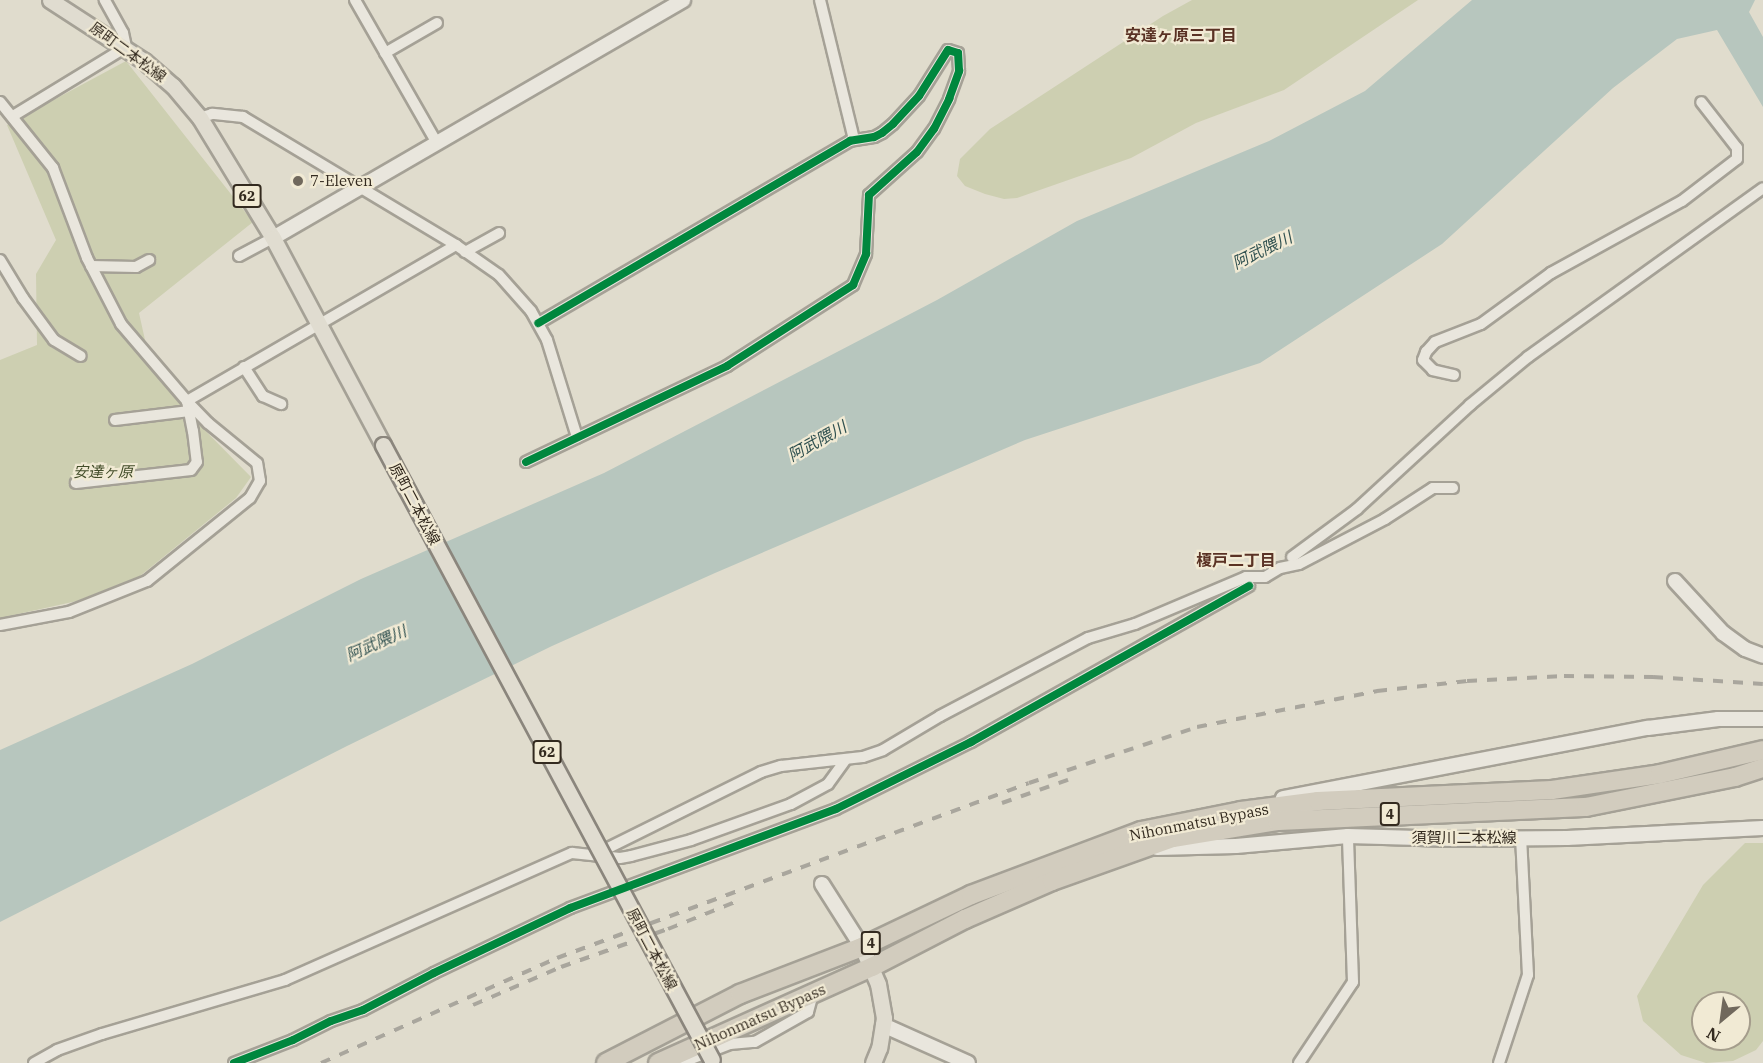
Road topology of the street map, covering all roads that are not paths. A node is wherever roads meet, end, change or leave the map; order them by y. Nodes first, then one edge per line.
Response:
1 (50, 0) edge
2 (105, 0) edge
3 (355, 0) edge
4 (683, 0) edge
5 (820, 0) edge
6 (437, 23) dead end
7 (126, 47) junction
8 (385, 53) junction
9 (0, 102) edge
10 (1701, 102) dead end
11 (13, 116) junction
12 (200, 118) junction
13 (854, 140) junction
14 (437, 143) junction
15 (362, 188) junction
16 (1763, 188) edge
17 (499, 233) dead end
18 (273, 238) junction
19 (461, 249) junction
20 (239, 256) dead end
21 (0, 260) edge
22 (149, 260) dead end
23 (91, 266) junction
24 (538, 323) junction
25 (320, 324) junction
26 (81, 356) dead end
27 (244, 367) junction
28 (1454, 375) dead end
29 (281, 404) dead end
30 (188, 406) junction
31 (115, 420) dead end
32 (577, 437) junction
33 (526, 462) dead end
34 (76, 483) dead end
35 (1453, 488) dead end
36 (1292, 557) dead end
37 (1675, 581) dead end
38 (1249, 586) dead end
39 (0, 625) edge
40 (1763, 656) edge
41 (1763, 719) edge
42 (1763, 750) edge
43 (846, 759) junction
44 (1763, 768) edge
45 (1763, 828) edge
46 (1141, 831) junction
47 (1348, 836) junction
48 (1521, 838) junction
49 (600, 852) junction
50 (1129, 852) junction
51 (822, 884) dead end
52 (862, 947) junction
53 (872, 967) junction
54 (813, 993) junction
55 (883, 1025) junction
56 (713, 1061) edge
57 (34, 1063) edge
58 (234, 1063) edge
59 (606, 1063) edge
60 (658, 1063) edge
61 (680, 1063) edge
62 (873, 1063) edge
63 (967, 1063) edge
64 (1299, 1063) edge
65 (1499, 1063) edge

1 - 7 main road, 原町二本松線 / 62
2 - 7 street
3 - 8 street
4 - 14 main road
5 - 13 street
6 - 8 street
7 - 11 street
7 - 12 main road, 原町二本松線 / 62
8 - 14 street
9 - 11 street
10 - 28 street
11 - 23 street
12 - 15 street
12 - 18 main road, 原町二本松線 / 62
13 - 24 street
13 - 32 street
14 - 15 main road
15 - 18 main road
15 - 19 street
16 - 36 street
17 - 19 street
18 - 20 street
18 - 25 main road, 原町二本松線 / 62
19 - 24 street
19 - 25 street
21 - 26 street
22 - 23 street
23 - 30 street
24 - 32 street
25 - 27 street
25 - 49 main road, 原町二本松線 / 62, bridge
27 - 29 street
27 - 30 street
30 - 31 street
30 - 34 street
30 - 39 street
32 - 33 street
35 - 43 street
37 - 40 main road
38 - 58 street
41 - 46 main road
42 - 46 highway, Nihonmatsu Bypass / 4
43 - 49 street
43 - 57 street
44 - 50 highway, Nihonmatsu Bypass / 4
45 - 48 main road, 須賀川二本松線
46 - 52 highway, Nihonmatsu Bypass / 4
47 - 48 main road, 須賀川二本松線
47 - 50 main road, 須賀川二本松線
47 - 64 street
48 - 65 street
49 - 56 main road, 原町二本松線 / 62, bridge
50 - 53 highway, Nihonmatsu Bypass / 4
51 - 52 main road
52 - 53 main road
52 - 59 highway, Nihonmatsu Bypass / 4
53 - 54 highway, Nihonmatsu Bypass / 4
53 - 55 main road
54 - 60 highway, Nihonmatsu Bypass / 4
54 - 61 street
55 - 62 main road
55 - 63 main road

